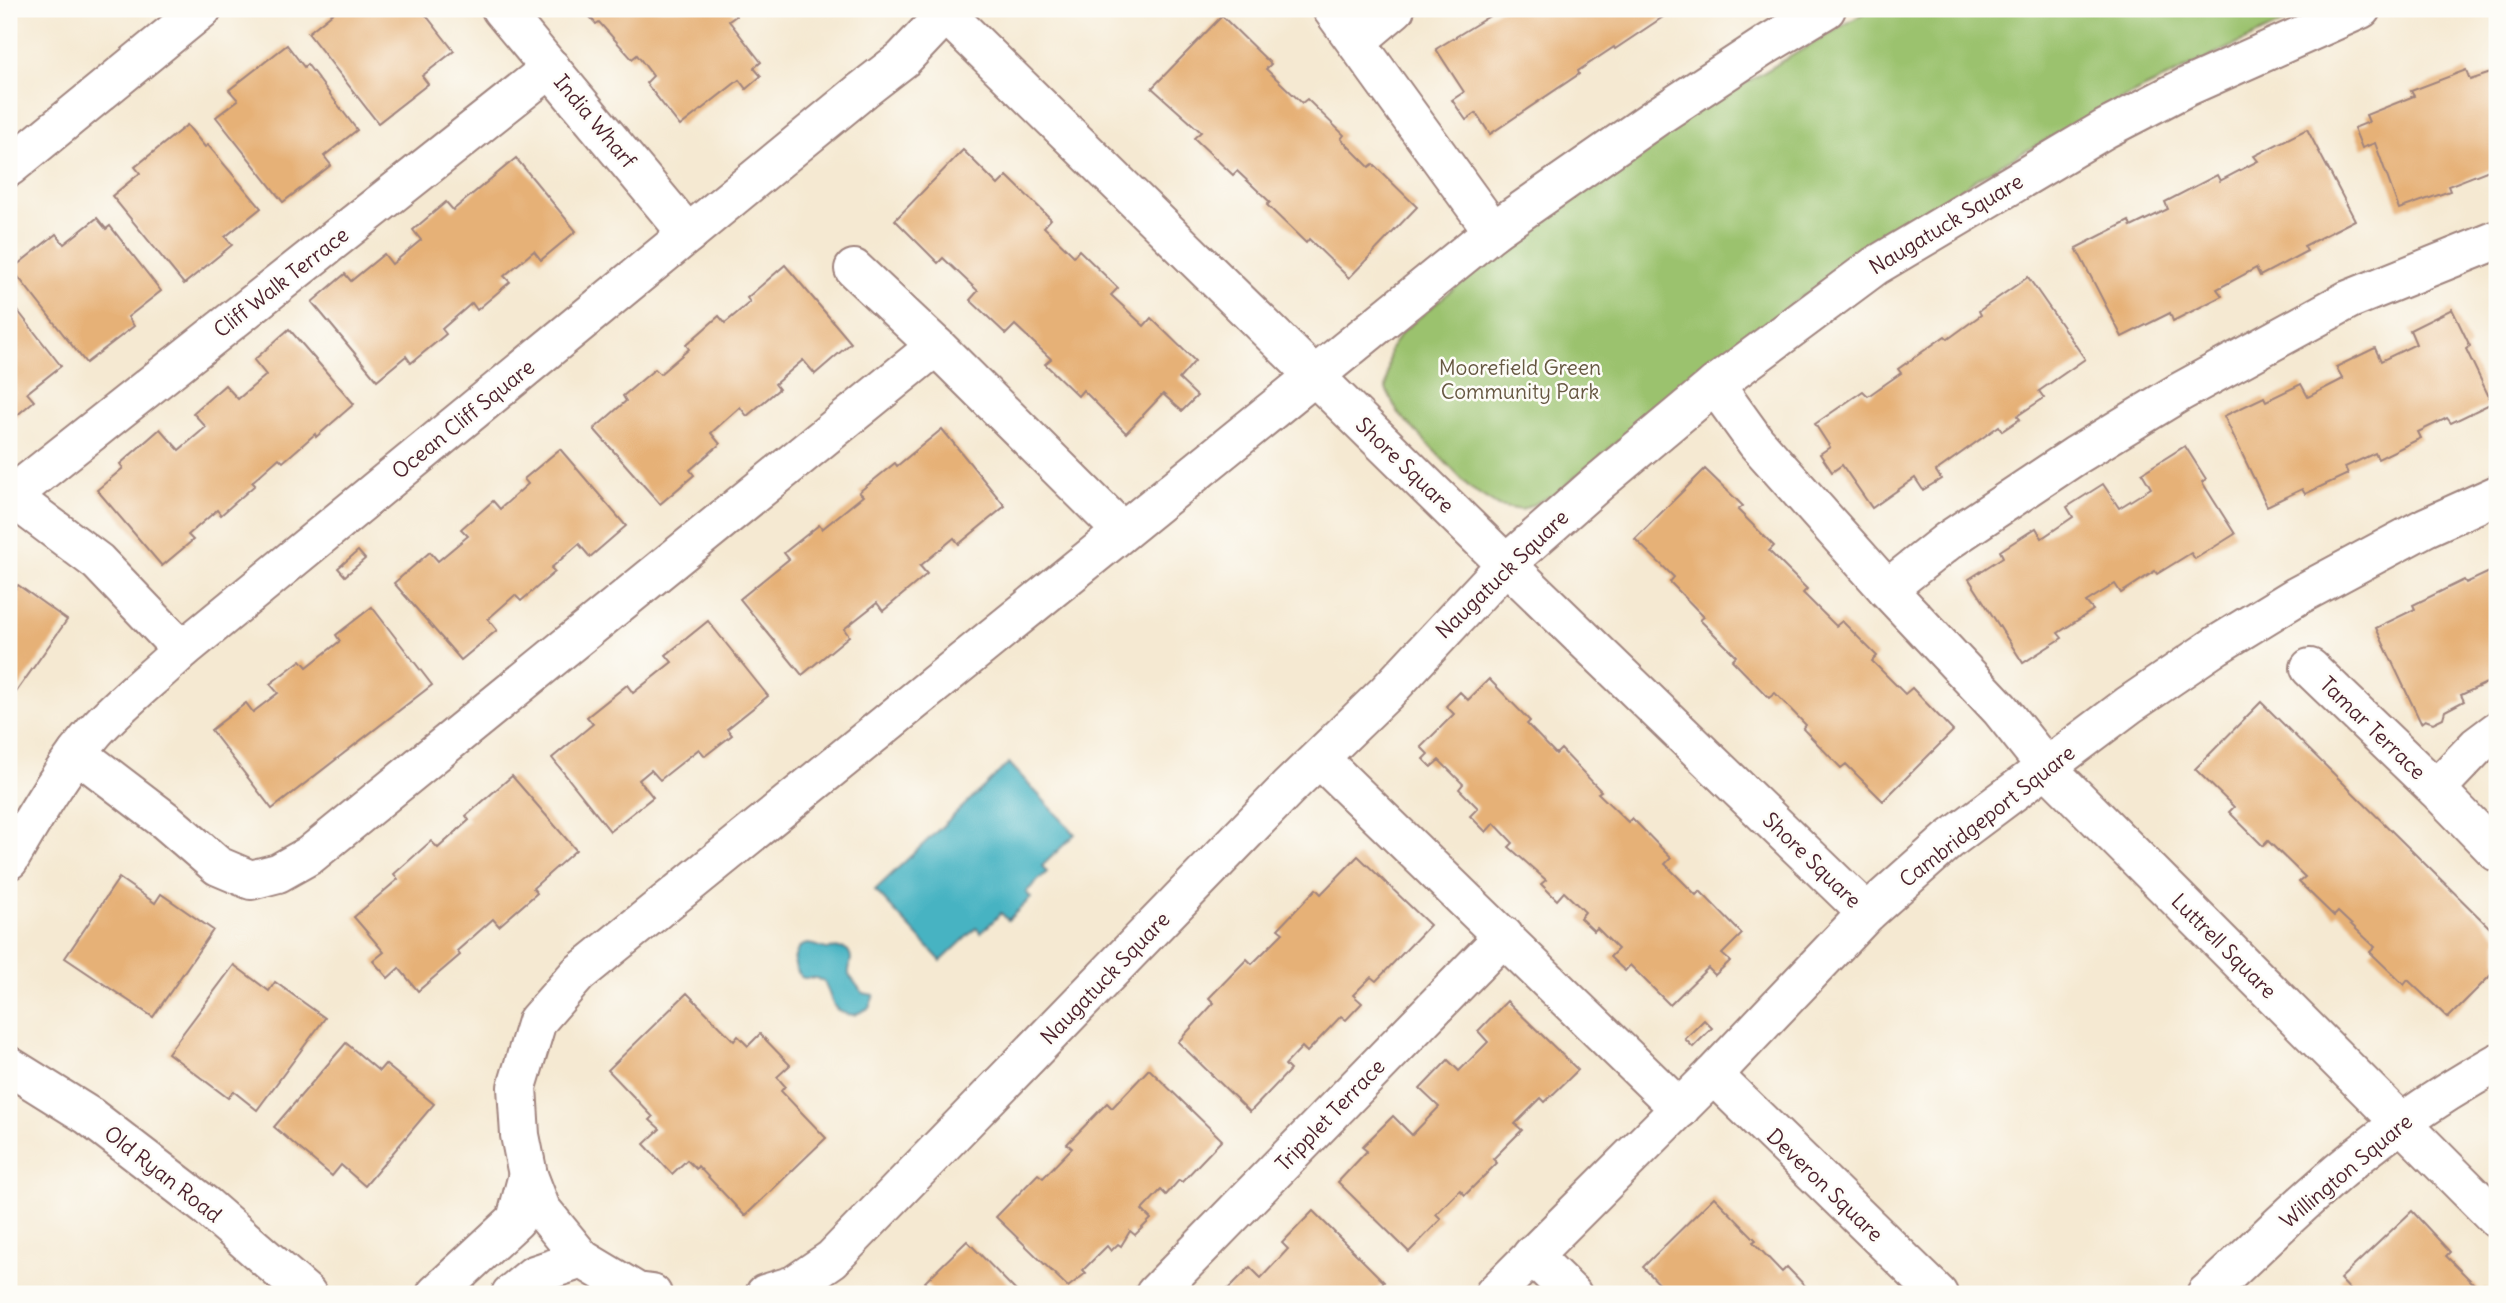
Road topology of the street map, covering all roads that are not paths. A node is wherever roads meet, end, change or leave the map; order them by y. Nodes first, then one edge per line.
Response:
1 (202, 9) edge
2 (501, 9) edge
3 (1332, 9) edge
4 (1395, 9) edge
5 (1826, 9) edge
6 (2361, 9) edge
7 (948, 11) edge
8 (1357, 41) junction
9 (551, 68) junction
10 (9, 167) edge
11 (1493, 231) junction
12 (688, 234) junction
13 (2497, 240) edge
14 (854, 269) dead end
15 (936, 346) junction
16 (1315, 377) junction
17 (1715, 385) junction
18 (10, 495) edge
19 (2497, 495) edge
20 (1122, 531) junction
21 (1506, 564) junction
22 (1886, 589) junction
23 (182, 650) junction
24 (2310, 668) dead end
25 (2497, 731) edge
26 (77, 754) junction
27 (1320, 759) junction
28 (2047, 768) junction
29 (2436, 789) junction
30 (2497, 852) edge
31 (9, 860) edge
32 (1867, 912) junction
33 (1504, 936) junction
34 (2497, 1063) edge
35 (9, 1066) edge
36 (1713, 1075) junction
37 (1680, 1109) junction
38 (2402, 1123) junction
39 (528, 1175) junction
40 (2497, 1219) edge
41 (1532, 1255) junction
42 (582, 1259) junction
43 (2229, 1287) edge
44 (307, 1294) edge
45 (436, 1294) edge
46 (511, 1294) edge
47 (652, 1294) edge
48 (765, 1294) edge
49 (1155, 1294) edge
50 (1494, 1294) edge
51 (1572, 1294) edge
52 (1938, 1294) edge

1 - 10 street
2 - 9 street, India Wharf
3 - 8 street
4 - 8 street
5 - 11 street
6 - 17 street, Naugatuck Square
7 - 12 street, Ocean Cliff Square
7 - 16 street, Shore Square
8 - 11 street
9 - 12 street, India Wharf
9 - 18 street, Cliff Walk Terrace
11 - 16 street
12 - 23 street, Ocean Cliff Square
13 - 22 street
14 - 15 street
15 - 20 street
15 - 26 street
16 - 20 street
16 - 21 street, Shore Square
17 - 21 street, Naugatuck Square
17 - 22 street, Luttrell Square
18 - 23 street
19 - 28 street, Cambridgeport Square
20 - 39 street
21 - 27 street, Naugatuck Square
21 - 32 street, Shore Square
22 - 28 street, Luttrell Square
23 - 26 street, Ocean Cliff Square
24 - 29 street, Tamar Terrace
25 - 29 street, Tamar Terrace
26 - 31 street, Ocean Cliff Square
27 - 33 street
27 - 48 street, Naugatuck Square
28 - 32 street, Cambridgeport Square
28 - 38 street, Luttrell Square
29 - 30 street, Tamar Terrace
32 - 36 street, Cambridgeport Square
33 - 37 street
33 - 49 street, Tripplet Terrace
34 - 38 street, Willington Square
35 - 44 street, Old Ryan Road
36 - 37 street, Cambridgeport Square
36 - 52 street, Deveron Square
37 - 41 street, Cambridgeport Square
38 - 40 street, Luttrell Square
38 - 43 street, Willington Square
39 - 42 street
39 - 45 street
41 - 50 street, Cambridgeport Square
41 - 51 street
42 - 46 street
42 - 47 street

